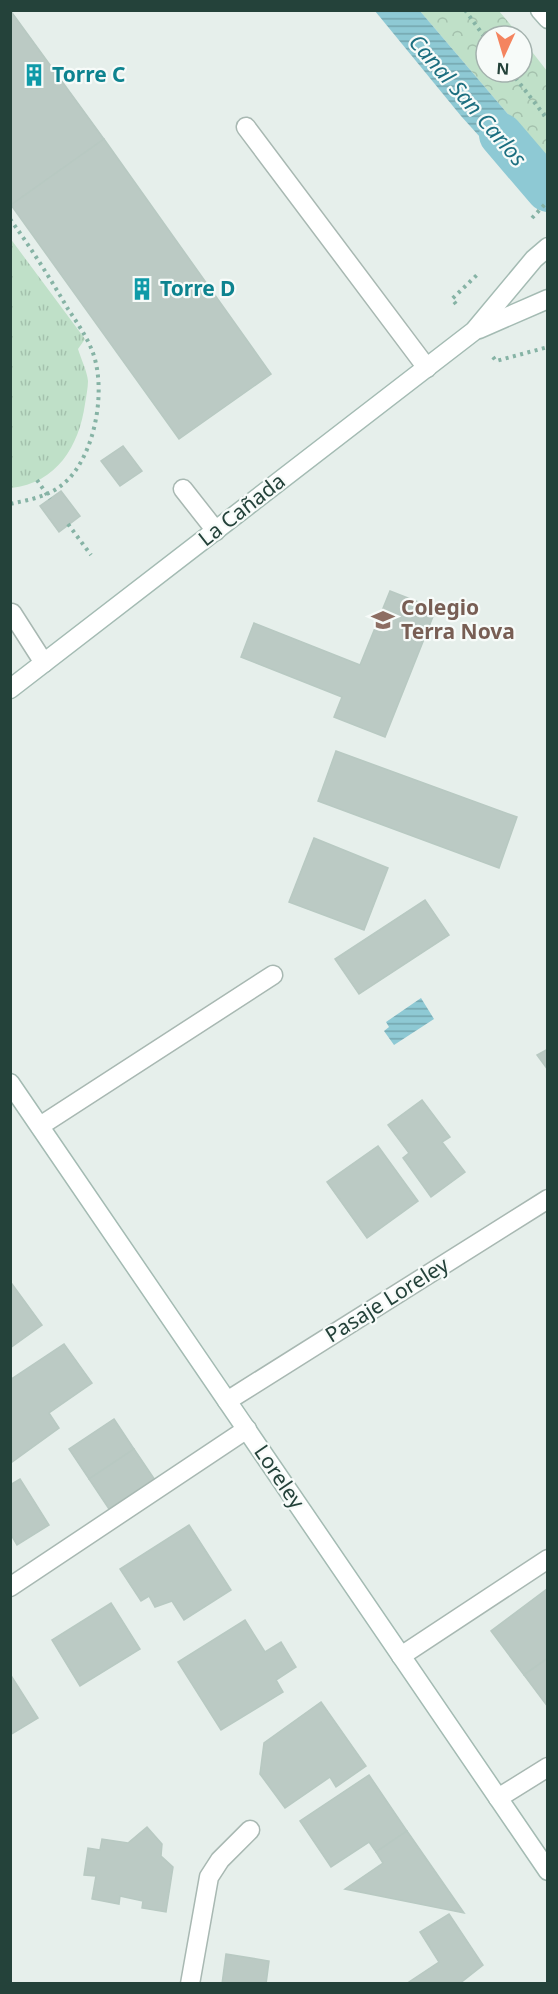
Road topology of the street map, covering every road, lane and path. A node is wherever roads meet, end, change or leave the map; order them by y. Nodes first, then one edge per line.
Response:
1 (465, 10) edge
2 (540, 10) edge
3 (548, 20) edge
4 (475, 24) edge
5 (520, 84) edge
6 (548, 120) edge
7 (246, 127) dead end
8 (10, 219) edge
9 (541, 253) edge
10 (548, 299) edge
11 (474, 331) junction
12 (427, 368) junction
13 (36, 480) dead end
14 (183, 489) dead end
15 (47, 494) junction
16 (50, 500) dead end
17 (10, 504) edge
18 (69, 524) dead end
19 (216, 531) junction
20 (91, 555) dead end
21 (12, 613) dead end
22 (44, 663) junction
23 (10, 689) edge
24 (273, 975) dead end
25 (10, 1083) edge
26 (40, 1126) junction
27 (548, 1199) edge
28 (227, 1401) junction
29 (247, 1429) junction
30 (548, 1559) edge
31 (10, 1587) edge
32 (401, 1656) junction
33 (548, 1767) edge
34 (498, 1798) junction
35 (250, 1830) dead end
36 (548, 1871) edge
37 (190, 1983) edge

1 - 4 path
2 - 3 main road
5 - 6 path
7 - 12 main road
8 - 15 path
9 - 11 main road, La Cañada
10 - 11 main road, La Cañada
11 - 12 main road, La Cañada
12 - 19 main road, La Cañada
13 - 15 path
14 - 19 main road
15 - 16 path
15 - 17 path
18 - 20 path
19 - 22 main road, La Cañada
21 - 22 main road
22 - 23 main road, La Cañada
24 - 26 main road
25 - 26 main road, Loreley
26 - 28 main road, Loreley
27 - 28 main road, Pasaje Loreley
28 - 29 main road, Loreley
29 - 31 main road
29 - 32 main road, Loreley
30 - 32 main road
32 - 34 main road, Loreley
33 - 34 main road
34 - 36 main road, Loreley
35 - 37 main road

